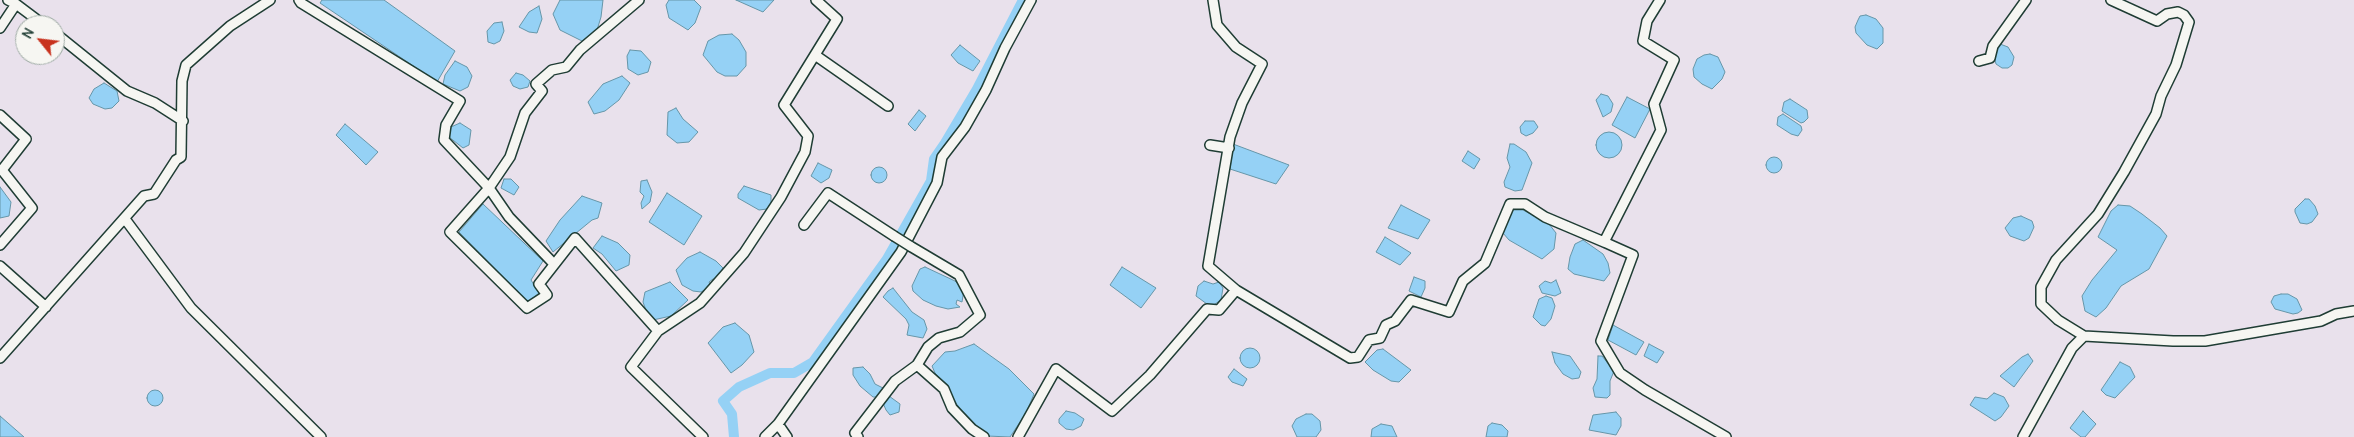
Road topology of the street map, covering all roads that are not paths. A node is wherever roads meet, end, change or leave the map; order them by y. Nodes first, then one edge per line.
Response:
1 (270, 0) edge
2 (299, 0) edge
3 (639, 0) edge
4 (816, 0) edge
5 (1031, 0) edge
6 (1213, 0) edge
7 (1660, 0) edge
8 (2026, 0) edge
9 (2112, 0) edge
10 (12, 2) edge
11 (30, 15) edge
12 (0, 28) edge
13 (65, 41) edge
14 (815, 55) junction
15 (1979, 61) dead end
16 (888, 106) dead end
17 (0, 115) edge
18 (183, 121) junction
19 (1210, 144) dead end
20 (1229, 148) junction
21 (489, 188) junction
22 (125, 219) junction
23 (804, 225) dead end
24 (1604, 242) junction
25 (0, 245) edge
26 (554, 264) junction
27 (0, 266) edge
28 (1236, 290) junction
29 (46, 307) junction
30 (2354, 311) edge
31 (658, 332) junction
32 (2084, 336) junction
33 (0, 358) edge
34 (917, 365) junction
35 (778, 424) junction
36 (321, 437) edge
37 (703, 437) edge
38 (765, 437) edge
39 (787, 437) edge
40 (858, 437) edge
41 (984, 437) edge
42 (1018, 437) edge
43 (1726, 437) edge
44 (2023, 437) edge

1 - 18 street
2 - 21 street
3 - 21 street
4 - 14 street
5 - 35 street
6 - 20 street
7 - 24 street
8 - 15 street
9 - 32 street
10 - 11 street
10 - 12 street
13 - 18 street
14 - 16 street
14 - 31 street
17 - 25 street
18 - 22 street
19 - 20 street
20 - 28 street
21 - 26 street
21 - 26 street
22 - 29 street
22 - 36 street
23 - 34 street, bridge
24 - 28 street
24 - 43 street
26 - 31 street
27 - 29 street
28 - 42 street
29 - 33 street
30 - 32 street
31 - 37 street
32 - 44 street
34 - 40 street
34 - 41 street
35 - 38 street
35 - 39 street

